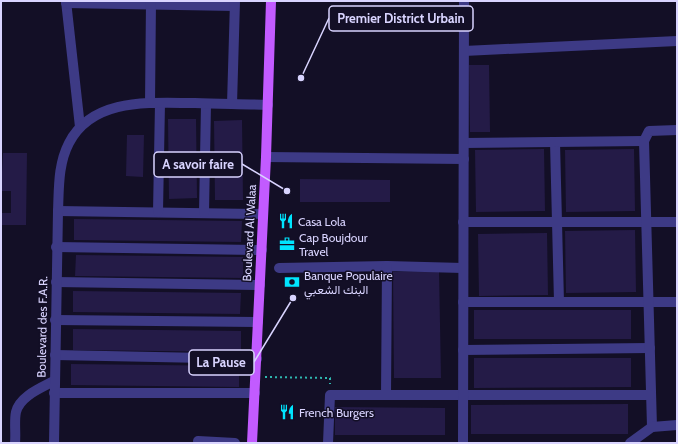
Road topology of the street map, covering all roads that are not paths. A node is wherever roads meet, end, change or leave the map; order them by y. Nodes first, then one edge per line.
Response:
1 (271, 1) edge
2 (464, 1) edge
3 (66, 2) edge
4 (151, 3) edge
5 (234, 4) edge
6 (677, 41) edge
7 (464, 52) junction
8 (155, 103) junction
9 (206, 104) junction
10 (232, 104) junction
11 (268, 105) junction
12 (80, 127) junction
13 (677, 130) edge
14 (644, 141) junction
15 (555, 142) junction
16 (464, 143) junction
17 (266, 157) junction
18 (464, 159) junction
19 (58, 211) junction
20 (158, 212) junction
21 (204, 213) junction
22 (263, 214) junction
23 (463, 222) junction
24 (557, 222) junction
25 (646, 222) junction
26 (677, 222) edge
27 (56, 247) junction
28 (262, 250) junction
29 (387, 266) junction
30 (279, 268) dead end
31 (463, 268) junction
32 (56, 282) junction
33 (260, 284) junction
34 (463, 302) junction
35 (560, 302) junction
36 (648, 302) junction
37 (677, 302) edge
38 (56, 320) junction
39 (258, 322) junction
40 (650, 348) junction
41 (463, 350) junction
42 (55, 354) junction
43 (257, 360) junction
44 (54, 382) junction
45 (54, 393) junction
46 (255, 393) junction
47 (386, 395) junction
48 (463, 395) junction
49 (651, 395) junction
50 (677, 425) edge
51 (652, 427) junction
52 (198, 441) dead end
53 (15, 443) edge
54 (54, 443) edge
55 (235, 443) edge
56 (252, 443) edge
57 (328, 443) edge
58 (462, 443) edge
59 (630, 443) edge

1 - 11 main road, Boulevard Al Walaa
2 - 7 street
3 - 4 street
3 - 12 street
4 - 5 street
4 - 8 street
5 - 10 street
6 - 7 street
7 - 16 street
8 - 9 street
8 - 12 street
8 - 20 street
9 - 10 street
9 - 21 street
10 - 11 street
11 - 17 main road, Boulevard Al Walaa
12 - 19 street, Boulevard des F.A.R.
13 - 14 street
14 - 15 street
14 - 25 street
15 - 16 street
15 - 24 street
16 - 18 street
17 - 18 street
17 - 22 main road, Boulevard Al Walaa
18 - 23 street
19 - 20 street
19 - 27 street, Boulevard des F.A.R.
20 - 21 street
21 - 22 street
22 - 28 main road, Boulevard Al Walaa
23 - 24 street
23 - 31 street
24 - 25 street
24 - 35 street
25 - 26 street
25 - 36 street
27 - 28 street
27 - 32 street, Boulevard des F.A.R.
28 - 33 main road, Boulevard Al Walaa
29 - 30 street
29 - 31 street
29 - 47 street
31 - 34 street
32 - 33 street
32 - 38 street, Boulevard des F.A.R.
33 - 39 main road, Boulevard Al Walaa
34 - 35 street
34 - 41 street
35 - 36 street
36 - 37 street
36 - 40 street
38 - 39 street
38 - 42 street, Boulevard des F.A.R.
39 - 43 main road, Boulevard Al Walaa
40 - 41 street
40 - 49 street
41 - 48 street
42 - 43 street
42 - 44 street, Boulevard des F.A.R.
43 - 46 main road, Boulevard Al Walaa
44 - 45 street, Boulevard des F.A.R.
44 - 53 street
45 - 46 street
45 - 54 street, Boulevard des F.A.R.
46 - 56 main road, Boulevard Al Walaa
47 - 48 street
47 - 57 street
48 - 49 street
48 - 58 street
49 - 51 street
50 - 51 street
51 - 59 street
52 - 55 street

